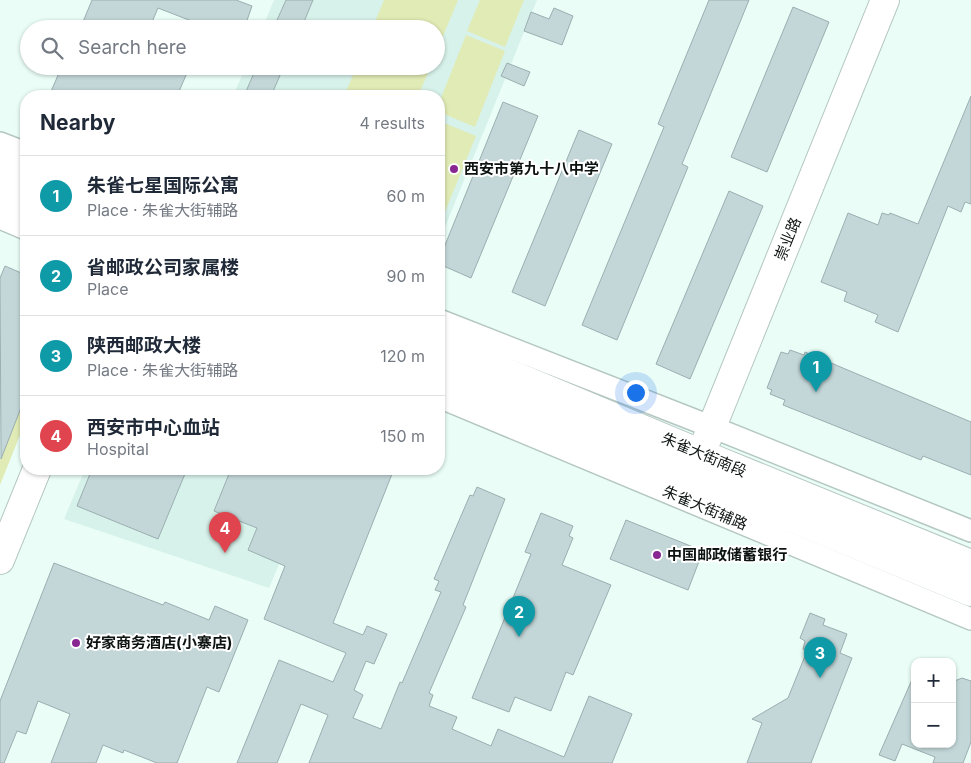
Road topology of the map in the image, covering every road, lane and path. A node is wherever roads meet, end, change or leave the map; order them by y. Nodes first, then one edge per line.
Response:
1 (885, 0) edge
2 (0, 143) edge
3 (20, 151) edge
4 (0, 166) edge
5 (20, 174) edge
6 (0, 195) edge
7 (20, 203) edge
8 (0, 218) edge
9 (20, 226) edge
10 (445, 322) edge
11 (445, 347) edge
12 (445, 375) edge
13 (445, 400) edge
14 (712, 426) junction
15 (696, 466) junction
16 (35, 475) edge
17 (971, 531) edge
18 (0, 560) edge
19 (971, 564) edge
20 (971, 592) edge
21 (971, 619) edge

1 - 14 main road, 崇业路
2 - 3 street
4 - 5 main road
6 - 7 main road
8 - 9 street
10 - 14 street
11 - 15 main road, 朱雀大街南段
12 - 15 main road, 朱雀大街南段
13 - 21 street, 朱雀大街辅路
14 - 15 main road, 崇业路
14 - 17 street
15 - 19 main road, 朱雀大街南段
15 - 20 main road, 朱雀大街南段
16 - 18 main road

